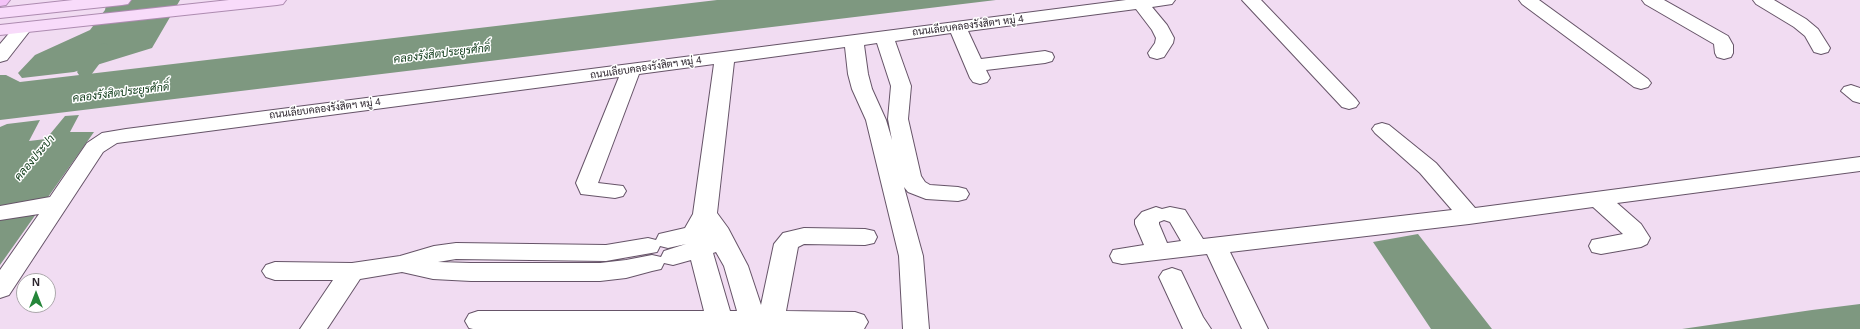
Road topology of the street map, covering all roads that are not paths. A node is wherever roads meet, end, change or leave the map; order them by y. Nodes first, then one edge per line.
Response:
1 (277, 0) edge
2 (1166, 0) edge
3 (1251, 0) edge
4 (1528, 0) edge
5 (1651, 0) edge
6 (1762, 0) edge
7 (105, 1) edge
8 (1140, 3) junction
9 (0, 13) edge
10 (957, 27) junction
11 (23, 28) junction
12 (0, 30) edge
13 (884, 37) junction
14 (854, 41) junction
15 (1821, 48) dead end
16 (1157, 53) dead end
17 (1724, 53) dead end
18 (0, 56) edge
19 (725, 57) junction
20 (1045, 57) dead end
21 (631, 70) junction
22 (1641, 83) dead end
23 (1349, 103) dead end
24 (1382, 129) dead end
25 (1860, 164) edge
26 (615, 191) dead end
27 (958, 194) dead end
28 (1598, 199) junction
29 (51, 204) junction
30 (0, 213) edge
31 (1469, 216) junction
32 (707, 233) junction
33 (865, 237) dead end
34 (1206, 246) junction
35 (1602, 246) dead end
36 (1159, 252) junction
37 (1122, 256) dead end
38 (275, 271) dead end
39 (352, 272) junction
40 (1172, 277) dead end
41 (0, 289) edge
42 (478, 321) dead end
43 (855, 322) dead end
44 (721, 324) edge
45 (757, 324) edge
46 (313, 329) edge
47 (916, 329) edge
48 (1198, 329) edge
49 (1256, 329) edge

1 - 11 main road
2 - 8 street, ถนนเลียบคลองรังสิตฯ หมู่ 4
3 - 23 street
4 - 22 street
5 - 17 street
6 - 15 street
7 - 9 main road
8 - 10 street, ถนนเลียบคลองรังสิตฯ หมู่ 4
8 - 16 street
10 - 13 street, ถนนเลียบคลองรังสิตฯ หมู่ 4
10 - 20 street
11 - 12 main road
11 - 18 street
13 - 14 street, ถนนเลียบคลองรังสิตฯ หมู่ 4
13 - 27 street
14 - 19 street, ถนนเลียบคลองรังสิตฯ หมู่ 4
14 - 47 street
19 - 21 street, ถนนเลียบคลองรังสิตฯ หมู่ 4
19 - 32 street
21 - 26 street
21 - 29 street, ถนนเลียบคลองรังสิตฯ หมู่ 4
24 - 31 street
25 - 28 street
28 - 31 street
28 - 35 street
29 - 30 street
29 - 41 street, ถนนเลียบคลองรังสิตฯ หมู่ 4
31 - 34 street
32 - 39 street
32 - 44 street
32 - 45 street
33 - 45 street
34 - 36 street
34 - 36 street
34 - 49 street
36 - 37 street
38 - 39 street
39 - 46 street
40 - 48 street
42 - 44 street
43 - 45 street
44 - 45 street

